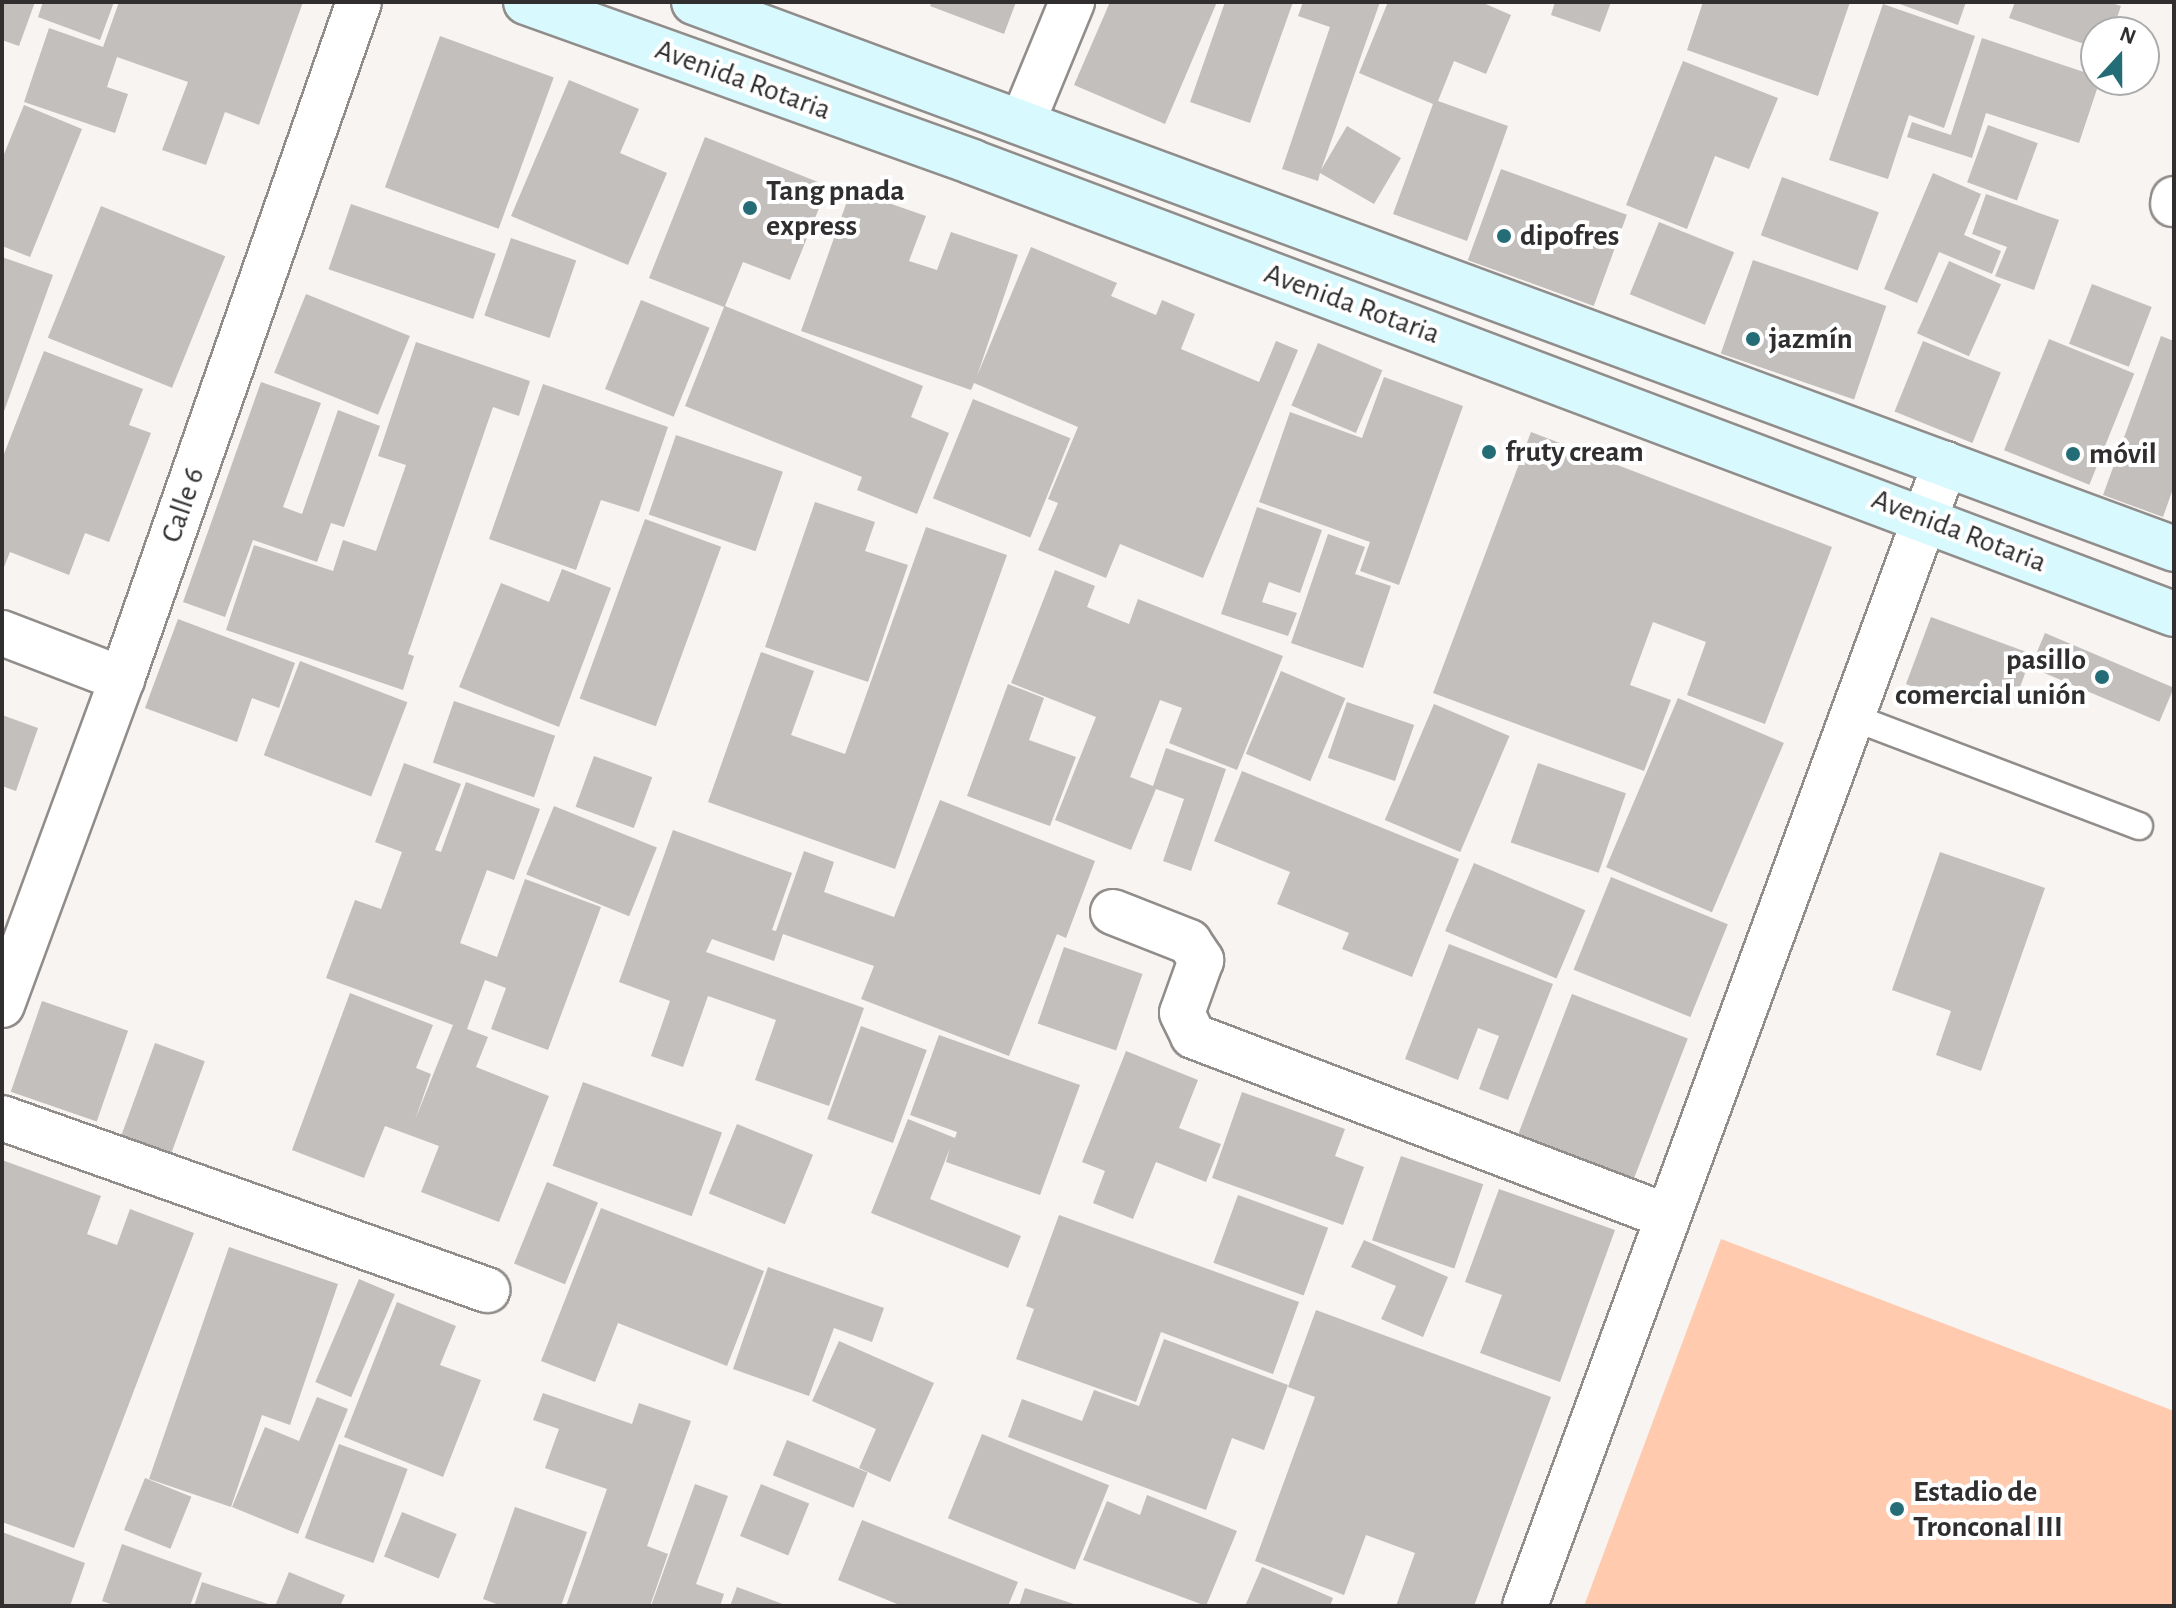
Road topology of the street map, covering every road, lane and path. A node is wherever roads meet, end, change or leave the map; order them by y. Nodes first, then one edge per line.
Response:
1 (359, 2) edge
2 (526, 2) edge
3 (694, 2) edge
4 (1072, 2) edge
5 (1023, 121) junction
6 (1945, 464) junction
7 (1926, 518) junction
8 (2174, 549) edge
9 (2174, 614) edge
10 (2, 633) edge
11 (122, 679) junction
12 (1852, 717) junction
13 (2139, 826) dead end
14 (1113, 912) dead end
15 (2, 1005) edge
16 (2, 1118) edge
17 (1666, 1216) junction
18 (487, 1290) dead end
19 (1525, 1606) edge

1 - 11 street, Calle 6
2 - 7 street, Avenida Rotaria
3 - 5 street, Avenida Rotaria
4 - 5 street
5 - 6 street, Avenida Rotaria
6 - 7 street
6 - 8 street, Avenida Rotaria
7 - 9 street, Avenida Rotaria
7 - 12 street
10 - 11 street
11 - 15 street, Calle 6
12 - 13 lane
12 - 17 street
14 - 17 street
16 - 18 street
17 - 19 street

